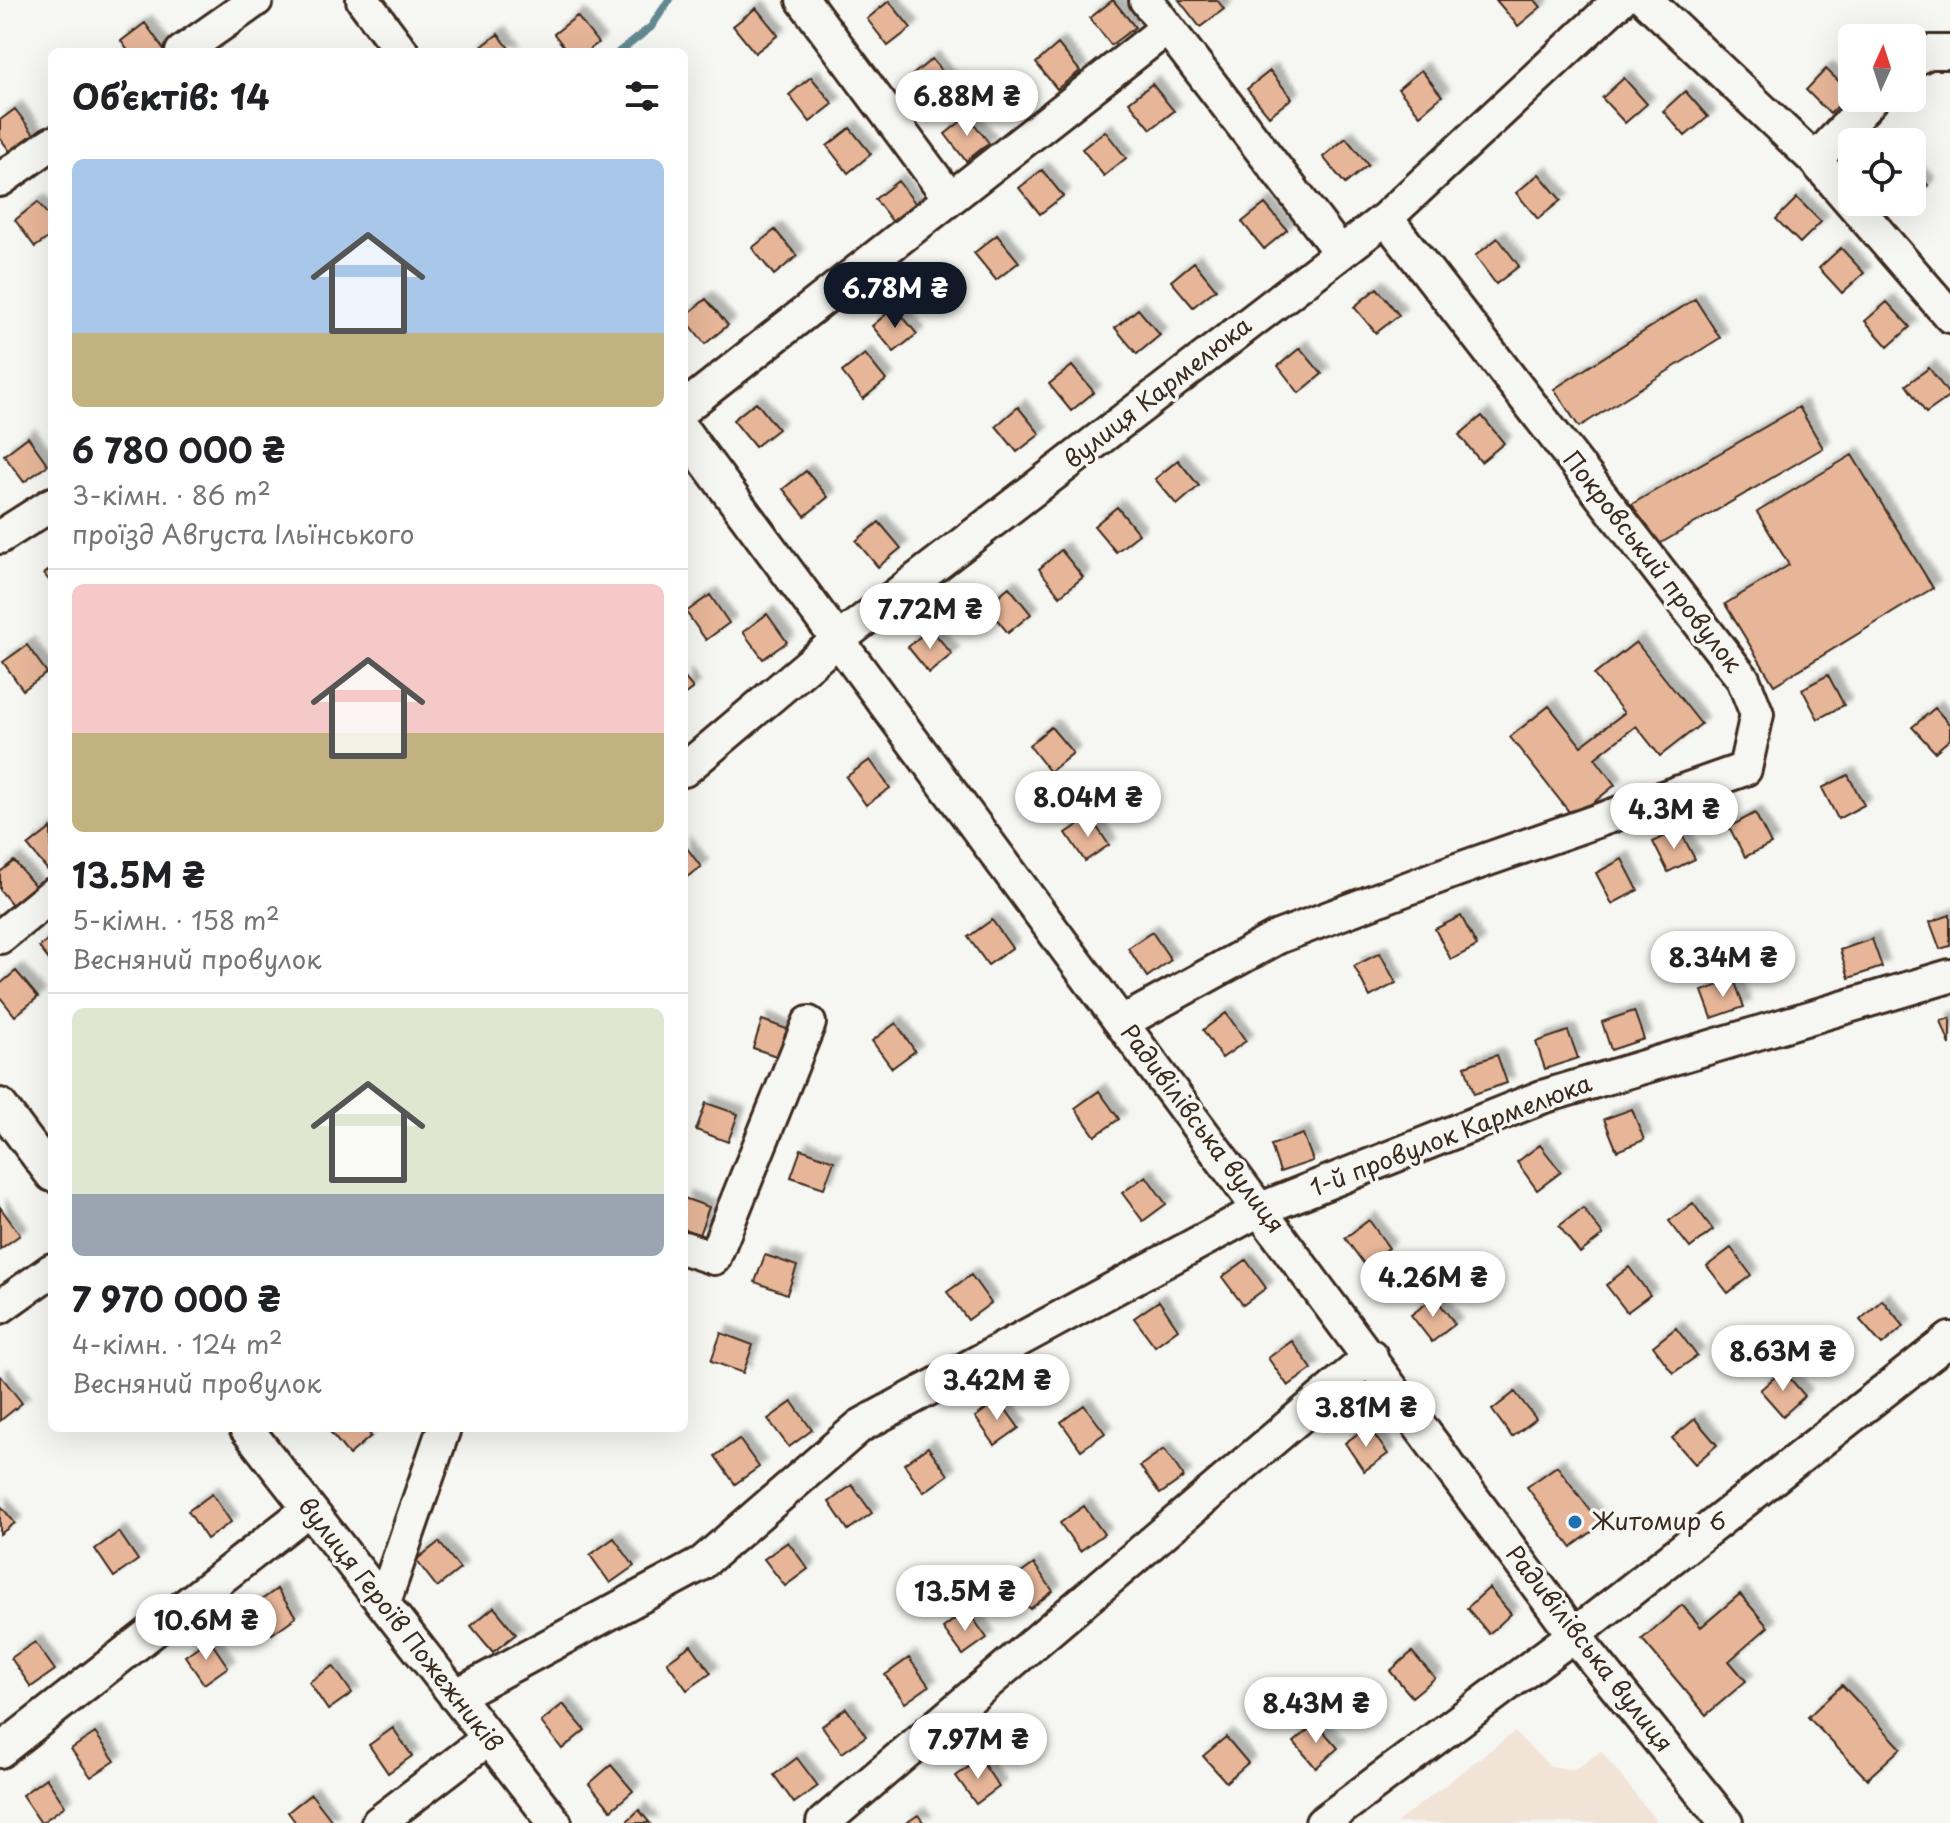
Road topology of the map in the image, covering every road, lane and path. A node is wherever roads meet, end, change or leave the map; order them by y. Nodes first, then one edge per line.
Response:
1 (256, 0) edge
2 (363, 0) edge
3 (803, 0) edge
4 (1146, 0) edge
5 (1620, 0) edge
6 (1646, 0) edge
7 (1167, 28) junction
8 (188, 48) edge
9 (399, 48) edge
10 (1950, 52) edge
11 (1926, 53) edge
12 (1860, 112) edge
13 (48, 146) edge
14 (1815, 160) junction
15 (0, 180) edge
16 (949, 197) junction
17 (1386, 218) junction
18 (1340, 252) junction
19 (1950, 316) edge
20 (688, 405) edge
21 (688, 437) edge
22 (48, 507) edge
23 (0, 537) edge
24 (838, 640) junction
25 (688, 767) edge
26 (48, 898) edge
27 (0, 937) edge
28 (1950, 976) edge
29 (1123, 1022) junction
30 (809, 1023) dead end
31 (0, 1105) edge
32 (48, 1170) edge
33 (1261, 1209) junction
34 (688, 1249) edge
35 (48, 1273) edge
36 (0, 1307) edge
37 (1950, 1339) edge
38 (1371, 1356) junction
39 (249, 1432) edge
40 (443, 1432) edge
41 (309, 1509) junction
42 (384, 1602) junction
43 (1574, 1635) junction
44 (455, 1696) junction
45 (489, 1738) junction
46 (0, 1751) edge
47 (378, 1823) edge
48 (555, 1823) edge
49 (823, 1823) edge
50 (1322, 1823) edge
51 (1726, 1823) edge

1 - 8 street
2 - 9 street
3 - 16 street
4 - 7 street
5 - 17 street, вулиця Кармелюка
6 - 14 street
7 - 16 street
7 - 18 street
10 - 11 street
12 - 14 street
13 - 15 street
14 - 19 street
16 - 20 street
17 - 18 street, вулиця Кармелюка
17 - 29 street, Покровський провулок
18 - 24 street, вулиця Кармелюка
21 - 24 street, Радивілівська вулиця
22 - 23 street
24 - 25 street, вулиця Кармелюка
24 - 29 street, Радивілівська вулиця
26 - 27 street
28 - 33 street, 1-й провулок Кармелюка
29 - 33 street, Радивілівська вулиця
30 - 34 street
31 - 32 street
33 - 38 street, Радивілівська вулиця
33 - 44 street, 1-й провулок Кармелюка
35 - 36 street
37 - 43 street
38 - 43 street, Радивілівська вулиця
38 - 49 street
39 - 41 street, вулиця Героїв Пожежників
40 - 42 street
41 - 42 street, вулиця Героїв Пожежників
41 - 46 street
42 - 44 street, вулиця Героїв Пожежників
43 - 50 street
43 - 51 street, Радивілівська вулиця
44 - 45 street, вулиця Героїв Пожежників
45 - 47 street
45 - 48 street, вулиця Героїв Пожежників

